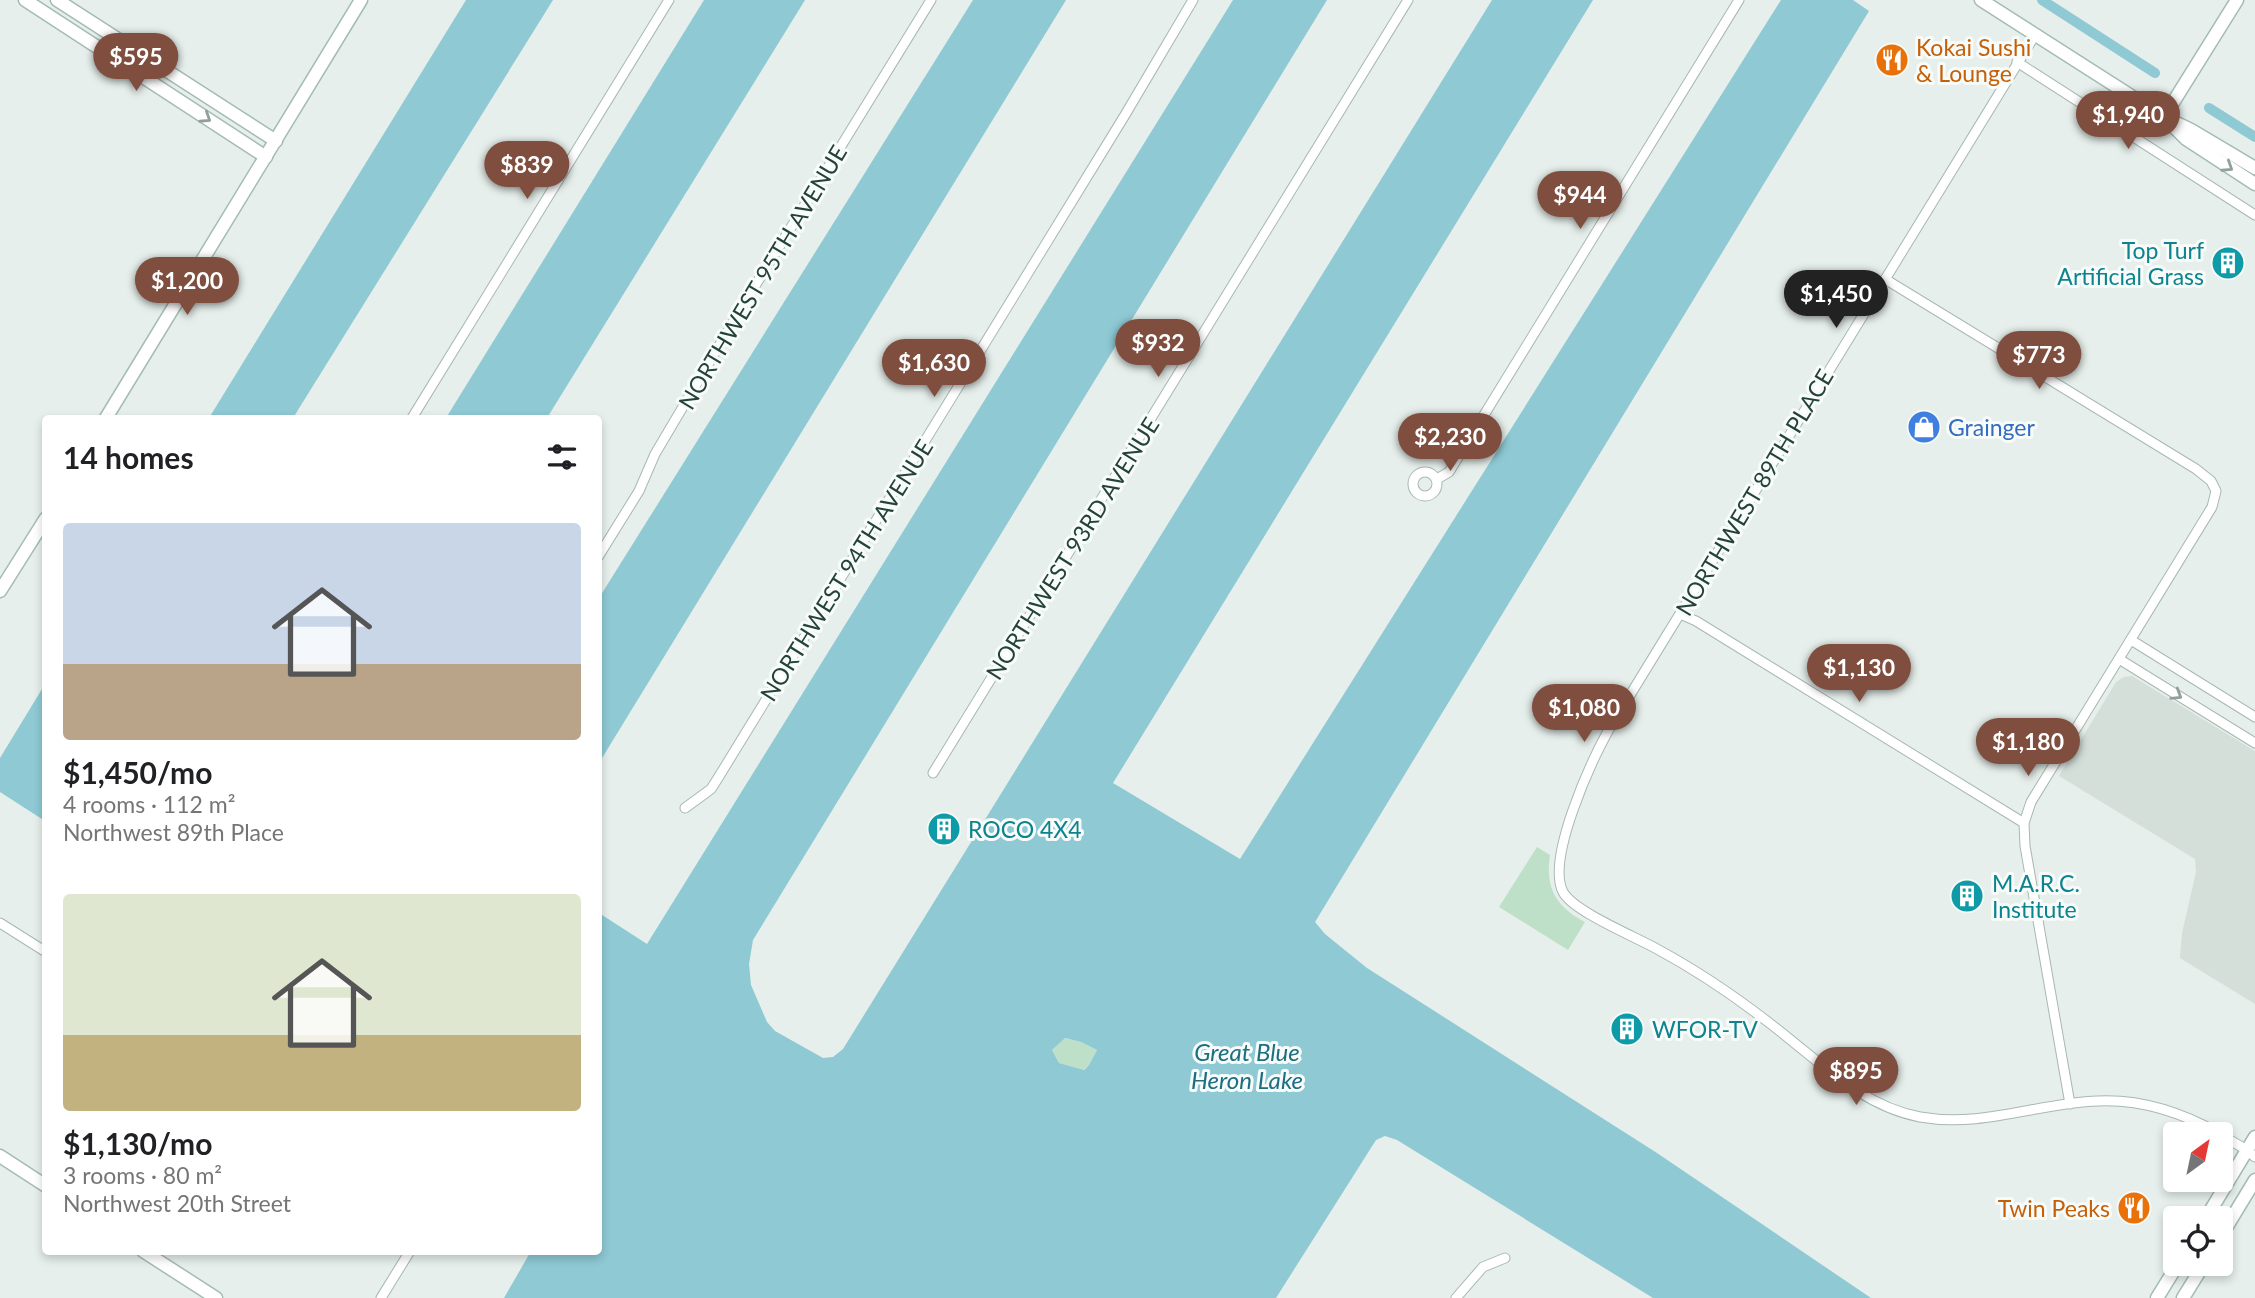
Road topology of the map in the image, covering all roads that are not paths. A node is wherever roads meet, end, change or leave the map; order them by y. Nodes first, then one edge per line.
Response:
1 (25, 0) edge
2 (57, 0) edge
3 (361, 0) edge
4 (668, 0) edge
5 (931, 0) edge
6 (1194, 0) edge
7 (1408, 0) edge
8 (1739, 0) edge
9 (1981, 0) edge
10 (2237, 0) edge
11 (2035, 35) junction
12 (2018, 62) junction
13 (2164, 117) junction
14 (276, 141) junction
15 (266, 157) junction
16 (2255, 168) edge
17 (2255, 184) edge
18 (2255, 215) edge
19 (1885, 279) junction
20 (108, 415) edge
21 (414, 415) edge
22 (1437, 479) dead end
23 (42, 523) edge
24 (602, 551) edge
25 (5, 579) edge
26 (0, 591) edge
27 (1680, 614) junction
28 (2131, 640) junction
29 (2119, 659) junction
30 (2255, 717) edge
31 (2255, 743) edge
32 (933, 773) dead end
33 (685, 808) dead end
34 (2024, 823) junction
35 (0, 923) edge
36 (42, 950) edge
37 (2070, 1104) junction
38 (2198, 1122) edge
39 (2255, 1138) edge
40 (2233, 1142) edge
41 (2252, 1153) edge
42 (0, 1156) edge
43 (2255, 1180) edge
44 (42, 1183) edge
45 (2214, 1206) edge
46 (2233, 1216) edge
47 (149, 1255) edge
48 (408, 1255) edge
49 (1505, 1258) dead end
50 (2171, 1276) edge
51 (2197, 1276) edge
52 (216, 1298) edge
53 (381, 1298) edge
54 (1456, 1298) edge
55 (2157, 1298) edge
56 (2183, 1298) edge

1 -> 15 street
2 - 14 street
3 - 14 street
4 - 21 street
5 - 24 street, NORTHWEST 95TH AVENUE
6 - 33 street, NORTHWEST 94TH AVENUE
7 - 32 street, NORTHWEST 93RD AVENUE
8 - 22 street
9 - 11 street
10 - 13 street
11 - 12 street, NORTHWEST 89TH PLACE
11 - 13 street
12 - 18 street
12 - 19 street, NORTHWEST 89TH PLACE
13 - 16 street
13 -> 17 street
14 - 15 street
15 - 20 street
19 - 27 street, NORTHWEST 89TH PLACE
19 - 28 street
23 - 25 street
25 - 26 street
27 - 34 street
27 - 37 street, NORTHWEST 89TH PLACE
28 - 29 street
28 - 30 street
29 -> 31 street
29 - 34 street
34 - 37 street
35 - 36 street
37 - 38 street
39 - 41 street
40 - 41 street
41 - 45 street
42 - 44 street
43 - 46 street
47 - 52 street
48 - 53 street
49 - 54 street
50 - 55 street
51 - 56 street

